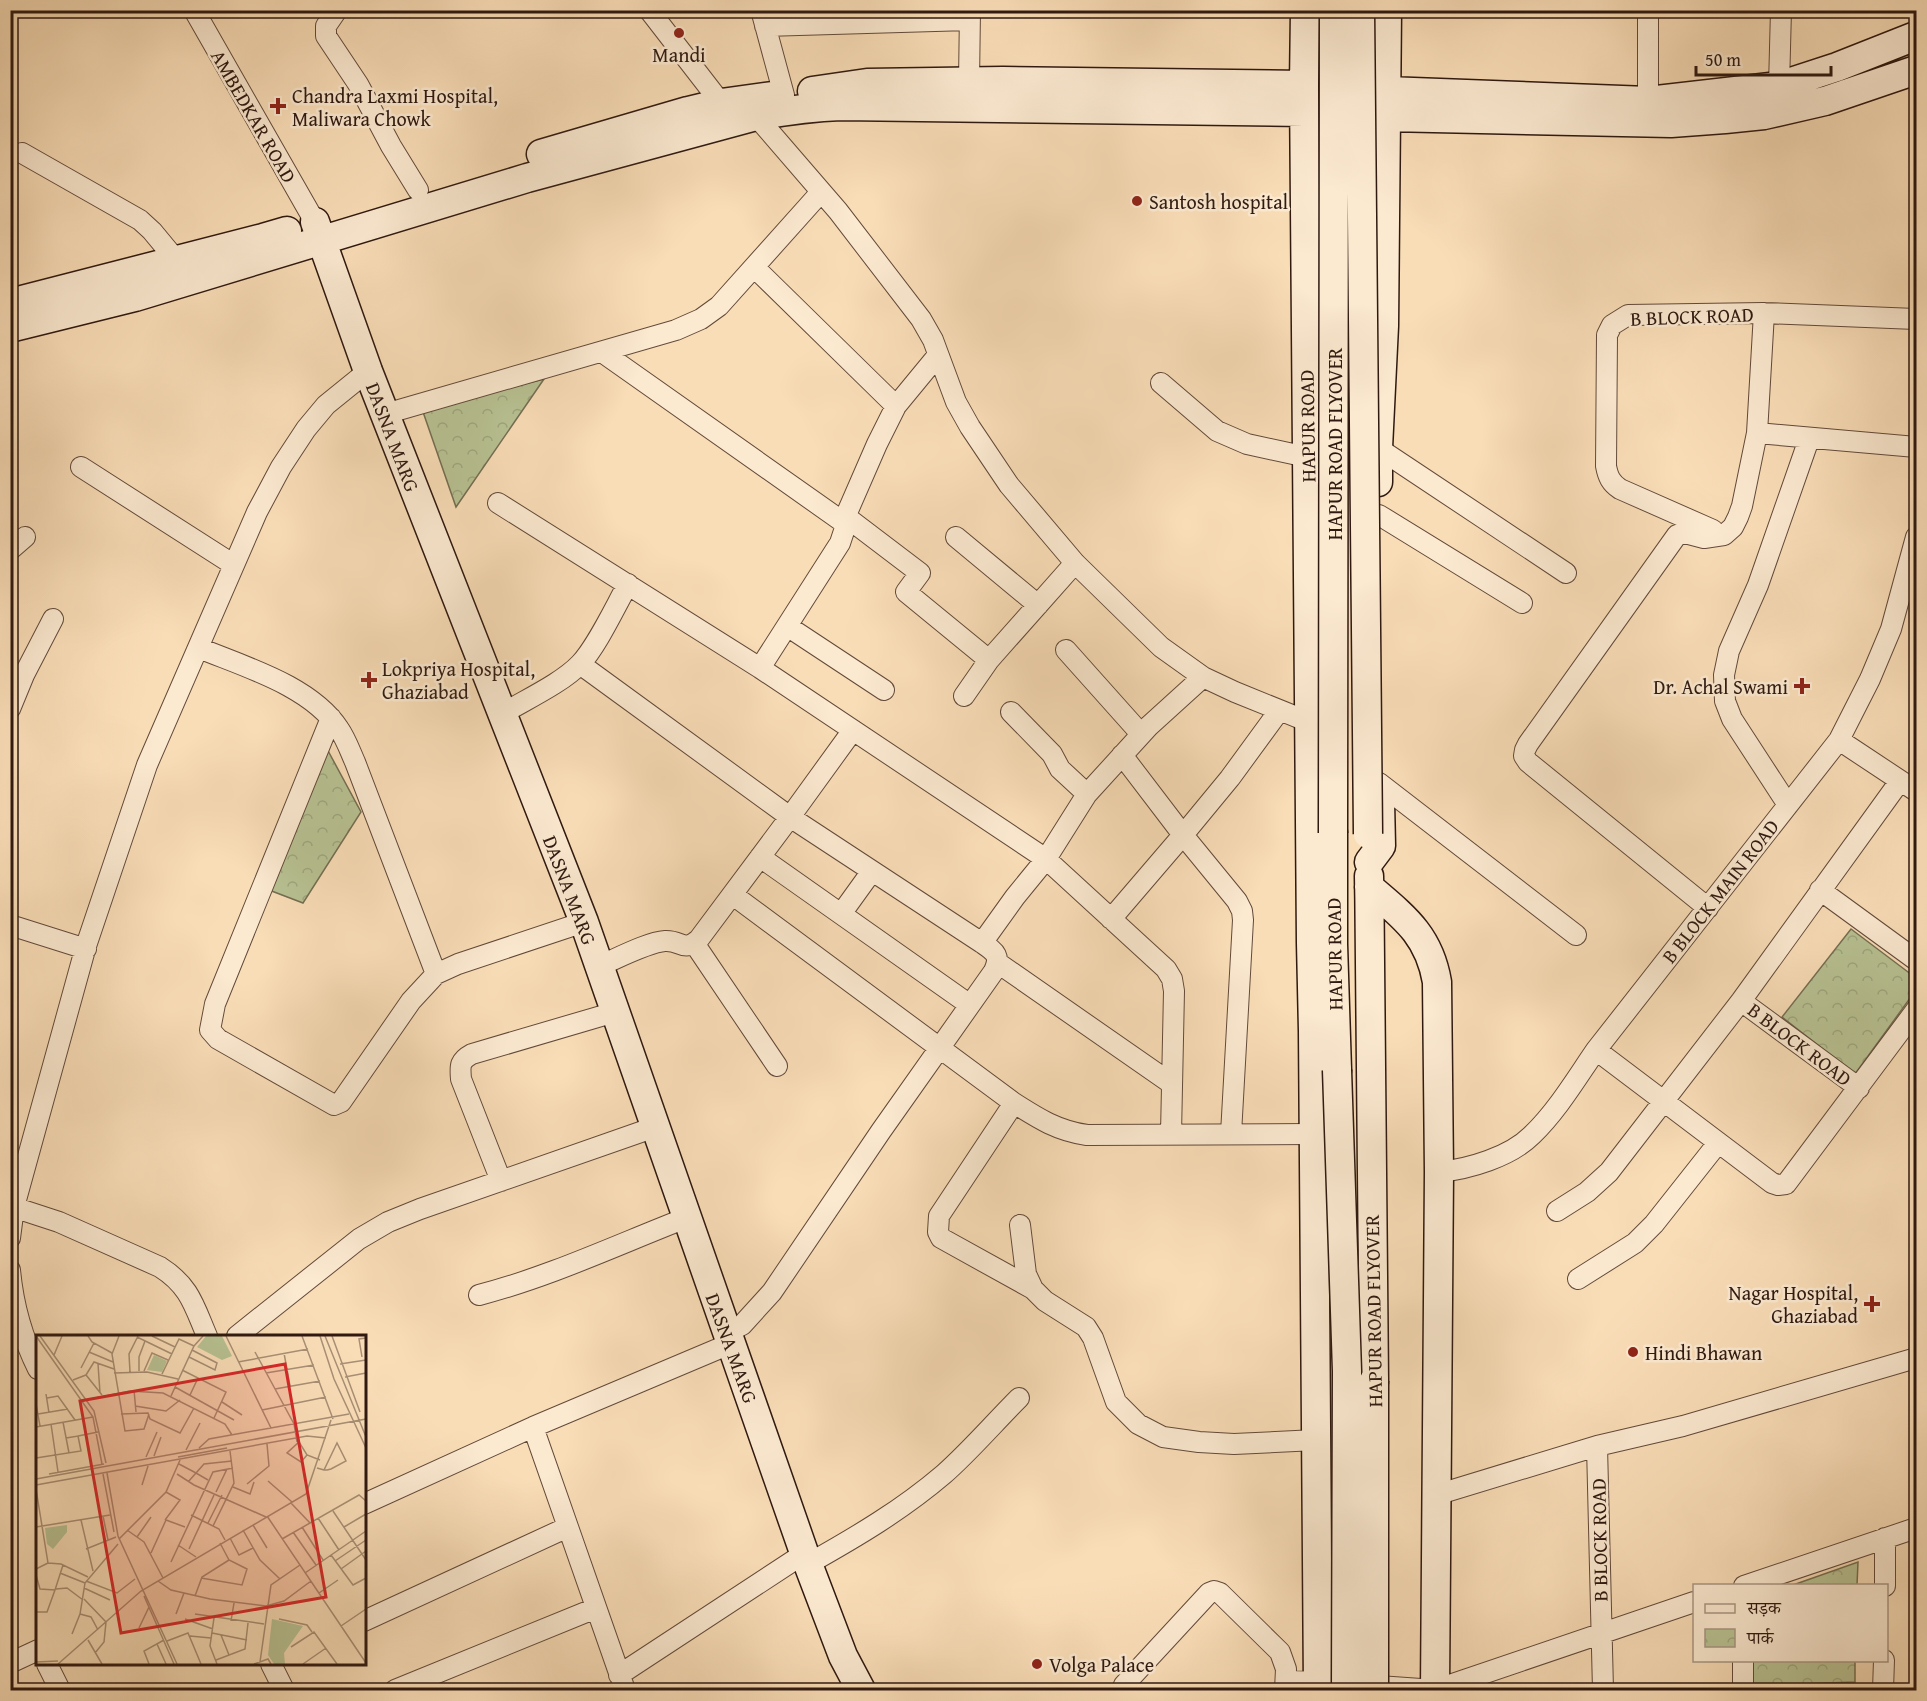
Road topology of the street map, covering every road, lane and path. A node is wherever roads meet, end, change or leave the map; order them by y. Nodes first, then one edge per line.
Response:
1 (194, 10) edge
2 (337, 10) edge
3 (649, 10) edge
4 (1334, 10) edge
5 (1359, 10) edge
6 (1648, 10) edge
7 (1781, 10) edge
8 (970, 15) edge
9 (763, 18) edge
10 (1304, 22) edge
11 (1387, 22) edge
12 (1917, 38) edge
13 (1917, 70) edge
14 (969, 82) junction
15 (1779, 86) junction
16 (784, 95) junction
17 (1304, 99) junction
18 (1648, 101) junction
19 (721, 103) junction
20 (1387, 104) junction
21 (756, 116) junction
22 (21, 153) dead end
23 (1305, 172) junction
24 (1387, 172) junction
25 (418, 190) junction
26 (821, 192) junction
27 (318, 231) junction
28 (176, 260) junction
29 (754, 267) junction
30 (10, 303) edge
31 (1764, 313) junction
32 (1917, 319) edge
33 (10, 328) edge
34 (602, 352) junction
35 (939, 355) junction
36 (368, 372) junction
37 (1161, 383) dead end
38 (896, 406) junction
39 (384, 414) junction
40 (1757, 433) junction
41 (1809, 439) junction
42 (1917, 447) edge
43 (1378, 448) junction
44 (1307, 457) junction
45 (81, 467) dead end
46 (498, 503) dead end
47 (1378, 515) junction
48 (844, 519) junction
49 (1724, 535) junction
50 (956, 537) dead end
51 (1917, 537) edge
52 (1075, 563) junction
53 (234, 565) junction
54 (1566, 573) dead end
55 (628, 584) junction
56 (1522, 603) dead end
57 (1038, 605) junction
58 (53, 619) dead end
59 (787, 626) junction
60 (199, 648) junction
61 (1066, 650) dead end
62 (989, 660) junction
63 (580, 664) junction
64 (760, 668) junction
65 (1203, 677) junction
66 (884, 690) dead end
67 (964, 696) dead end
68 (10, 710) edge
69 (1279, 711) junction
70 (1011, 712) dead end
71 (502, 714) junction
72 (331, 718) junction
73 (1309, 722) junction
74 (853, 730) junction
75 (1141, 734) junction
76 (1839, 740) junction
77 (1122, 754) junction
78 (1379, 783) junction
79 (1908, 786) edge
80 (1087, 794) junction
81 (1788, 804) junction
82 (790, 817) junction
83 (1183, 835) junction
84 (1322, 838) junction
85 (760, 857) junction
86 (1046, 859) junction
87 (1369, 861) junction
88 (872, 871) junction
89 (1333, 878) joint
90 (1820, 890) junction
91 (733, 895) junction
92 (1708, 908) junction
93 (841, 914) junction
94 (1111, 919) junction
95 (584, 922) junction
96 (10, 925) edge
97 (1415, 928) junction
98 (1371, 932) junction
99 (1576, 935) dead end
100 (694, 943) junction
101 (982, 943) junction
102 (86, 949) junction
103 (1917, 960) edge
104 (998, 963) junction
105 (599, 966) junction
106 (436, 974) junction
107 (1741, 1001) junction
108 (970, 1005) junction
109 (1917, 1010) edge
110 (615, 1012) junction
111 (1324, 1030) junction
112 (939, 1047) junction
113 (1596, 1050) junction
114 (777, 1066) dead end
115 (1172, 1084) junction
116 (1859, 1088) junction
117 (1664, 1102) junction
118 (1014, 1104) junction
119 (655, 1127) junction
120 (1171, 1134) junction
121 (1231, 1134) junction
122 (1313, 1134) junction
123 (1718, 1143) junction
124 (1439, 1172) junction
125 (501, 1181) junction
126 (12, 1206) edge
127 (1557, 1211) dead end
128 (686, 1218) junction
129 (1020, 1225) dead end
130 (10, 1238) edge
131 (10, 1270) edge
132 (1578, 1279) dead end
133 (1033, 1289) junction
134 (479, 1295) dead end
135 (207, 1335) edge
136 (238, 1335) edge
137 (729, 1338) junction
138 (1917, 1358) edge
139 (36, 1365) edge
140 (1019, 1398) dead end
141 (533, 1426) junction
142 (1316, 1440) junction
143 (1597, 1446) junction
144 (1436, 1495) junction
145 (366, 1503) edge
146 (568, 1527) junction
147 (1917, 1528) edge
148 (1885, 1538) junction
149 (806, 1558) junction
150 (1750, 1584) edge
151 (1885, 1584) edge
152 (1693, 1603) edge
153 (596, 1608) junction
154 (366, 1620) edge
155 (1601, 1634) junction
156 (36, 1651) edge
157 (1743, 1662) edge
158 (1884, 1662) edge
159 (10, 1663) edge
160 (48, 1665) edge
161 (272, 1665) edge
162 (1286, 1680) edge
163 (1318, 1680) edge
164 (622, 1683) edge
165 (60, 1690) edge
166 (284, 1690) edge
167 (395, 1690) edge
168 (861, 1690) edge
169 (1122, 1690) edge
170 (1346, 1690) edge
171 (1374, 1690) edge
172 (1435, 1690) edge
173 (1603, 1690) edge
174 (1743, 1690) edge
175 (1883, 1690) edge

1 - 27 street, AMBEDKAR ROAD
2 - 25 street
3 - 19 street
4 - 84 street, HAPUR ROAD FLYOVER, bridge
5 - 87 street, HAPUR ROAD FLYOVER, bridge
6 - 18 street
7 - 15 street
8 - 9 street
8 - 14 street
9 - 16 street
10 - 11 street
10 - 17 street, HAPUR ROAD
11 - 20 street
12 - 15 street
13 - 20 street
14 - 16 street
14 - 17 street
15 - 18 street
16 - 19 street
17 - 21 street
17 - 23 street, HAPUR ROAD
18 - 20 street
19 - 25 street
20 - 24 street
21 - 26 street
21 - 27 street
22 - 28 street
23 - 24 street
23 - 44 street, HAPUR ROAD
24 - 43 street
25 - 27 street
26 - 29 street
26 - 35 street
27 - 28 street
27 - 33 street
27 - 36 street, DASNA MARG
28 - 30 street
29 - 34 street
29 - 38 street
31 - 32 street, B BLOCK ROAD
31 - 40 street
31 - 49 street, B BLOCK ROAD
34 - 39 street
34 - 48 street
35 - 38 street
35 - 52 street
36 - 39 street, DASNA MARG
36 - 53 street
37 - 44 street
38 - 48 street
39 - 71 street, DASNA MARG
40 - 41 street
40 - 49 street
41 - 42 street
41 - 81 street
43 - 47 street
43 - 54 street
44 - 73 street, HAPUR ROAD
45 - 53 street
46 - 55 street
47 - 56 street
47 - 78 street
48 - 59 street
48 - 62 street
49 - 92 street
50 - 57 street
51 - 76 street, B BLOCK MAIN ROAD
52 - 57 street
52 - 65 street
53 - 60 street
55 - 63 street
55 - 64 street
57 - 62 street
58 - 68 street
59 - 64 street
59 - 66 street
60 - 72 street
60 - 102 street
61 - 75 street
62 - 67 street
63 - 71 street
63 - 82 street
64 - 74 street
65 - 69 street
65 - 75 street
69 - 73 street
69 - 83 street
70 - 80 street
71 - 95 street, DASNA MARG
72 - 106 street
72 - 106 street
73 - 84 street, HAPUR ROAD
74 - 82 street
74 - 86 street
75 - 77 street
76 - 79 street
76 - 81 street, B BLOCK MAIN ROAD
77 - 80 street
77 - 83 street
78 - 87 street
78 - 99 street
79 - 90 street
80 - 86 street
81 - 92 street, B BLOCK MAIN ROAD
82 - 85 street
82 - 88 street
83 - 94 street
83 - 121 street
84 - 89 street, HAPUR ROAD FLYOVER
84 - 111 street
85 - 91 street
85 - 93 street
86 - 94 street
86 - 101 street
87 - 97 street
87 - 98 street, HAPUR ROAD FLYOVER
88 - 93 street
88 - 101 street
89 - 111 street, HAPUR ROAD
90 - 103 street
90 - 107 street
91 - 100 street
91 - 112 street
92 - 113 street, B BLOCK MAIN ROAD
93 - 108 street
94 - 115 street
95 - 105 street, DASNA MARG
95 - 106 street
96 - 102 street
97 - 98 street
97 - 124 street
98 - 171 street, HAPUR ROAD FLYOVER, bridge
100 - 105 street
100 - 114 street
101 - 104 street
102 - 126 street
104 - 108 street
104 - 115 street
105 - 110 street, DASNA MARG
107 - 116 street, B BLOCK ROAD
107 - 117 street
108 - 112 street
109 - 116 street, B BLOCK ROAD
110 - 119 street, DASNA MARG
110 - 125 street
111 - 122 street
111 - 170 street, HAPUR ROAD FLYOVER, bridge
112 - 118 street
112 - 137 street
113 - 117 street, B BLOCK ROAD
113 - 124 street, B BLOCK MAIN ROAD
115 - 120 street
116 - 123 street, B BLOCK ROAD
117 - 123 street, B BLOCK ROAD
117 - 127 street
118 - 120 street
118 - 133 street
119 - 125 street
119 - 128 street, DASNA MARG
120 - 121 street
121 - 122 street
122 - 142 street
123 - 132 street
124 - 144 street
125 - 136 street
126 - 130 street
126 - 135 street
128 - 134 street
128 - 137 street, DASNA MARG
129 - 133 street
131 - 139 street
133 - 142 street
137 - 141 street
137 - 149 street, DASNA MARG
138 - 143 street
140 - 149 street
141 - 145 street
141 - 146 street
142 - 163 street
143 - 144 street
143 - 155 street, B BLOCK ROAD
144 - 172 street
146 - 153 street
146 - 154 street
147 - 148 street
148 - 150 street
148 - 151 street
149 - 164 street
149 - 168 street, DASNA MARG
152 - 155 street, B BLOCK ROAD
153 - 164 street
153 - 167 street
155 - 172 street, B BLOCK ROAD
155 - 173 street, B BLOCK ROAD
156 - 159 street
157 - 174 street
158 - 175 street
160 - 165 street
161 - 166 street
162 - 163 street
162 - 169 street
163 - 172 street

